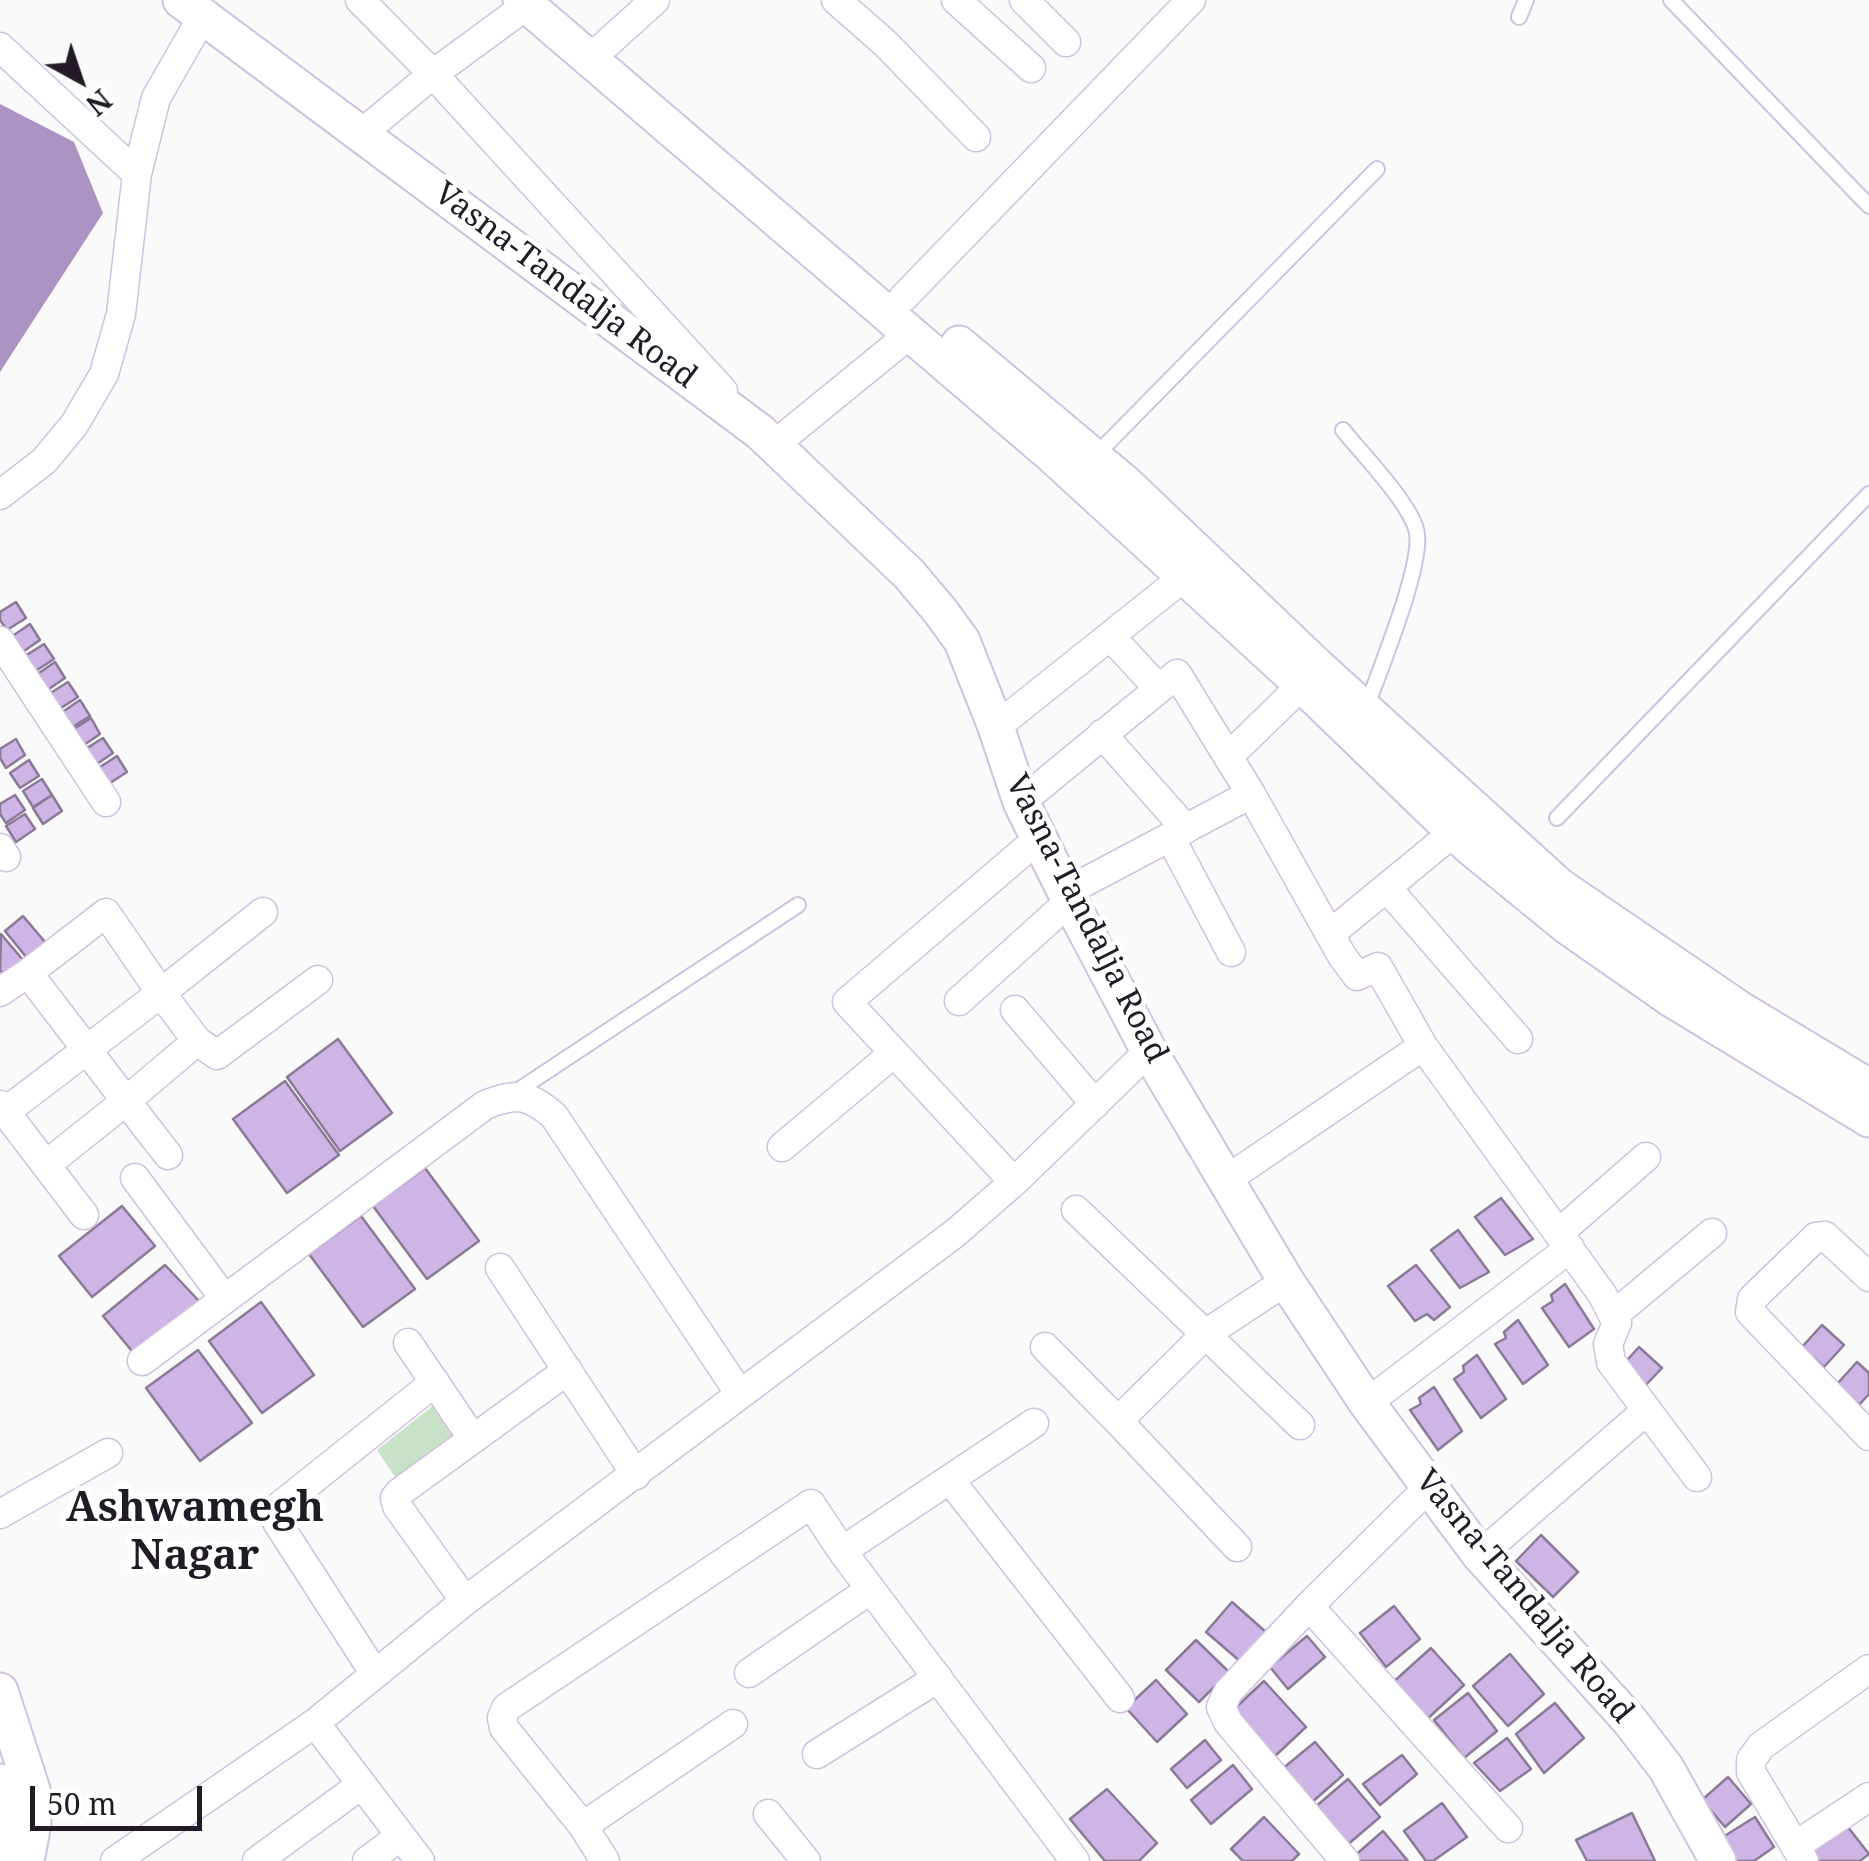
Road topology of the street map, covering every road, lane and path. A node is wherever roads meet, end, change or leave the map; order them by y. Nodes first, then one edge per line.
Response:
1 (360, 0) edge
2 (655, 0) edge
3 (836, 0) edge
4 (956, 0) edge
5 (1024, 0) edge
6 (1191, 0) edge
7 (1526, 0) edge
8 (1672, 0) edge
9 (540, 6) edge
10 (192, 8) edge
11 (1520, 17) dead end
12 (1066, 42) dead end
13 (0, 46) edge
14 (602, 48) junction
15 (1031, 68) dead end
16 (433, 74) junction
17 (361, 134) junction
18 (976, 137) dead end
19 (1377, 169) dead end
20 (137, 174) junction
21 (1869, 206) edge
22 (904, 298) junction
23 (910, 334) junction
24 (1342, 430) dead end
25 (767, 438) junction
26 (1094, 458) junction
27 (1869, 494) edge
28 (0, 495) edge
29 (1184, 577) junction
30 (1110, 636) junction
31 (0, 641) edge
32 (1302, 685) junction
33 (1158, 688) junction
34 (1366, 710) junction
35 (996, 728) junction
36 (1102, 734) junction
37 (1228, 757) junction
38 (1251, 794) junction
39 (106, 802) dead end
40 (1021, 802) junction
41 (1558, 818) dead end
42 (1178, 832) junction
43 (1454, 832) junction
44 (1038, 839) junction
45 (1386, 888) junction
46 (1068, 897) junction
47 (798, 905) dead end
48 (263, 912) dead end
49 (1330, 934) junction
50 (1230, 952) dead end
51 (28, 973) junction
52 (318, 980) dead end
53 (0, 992) edge
54 (161, 992) junction
55 (959, 1001) dead end
56 (1016, 1010) dead end
57 (1518, 1039) dead end
58 (198, 1041) junction
59 (1423, 1046) junction
60 (85, 1049) junction
61 (1150, 1051) junction
62 (894, 1053) junction
63 (1869, 1088) edge
64 (510, 1096) junction
65 (126, 1100) junction
66 (1095, 1104) junction
67 (2, 1109) edge
68 (1869, 1120) edge
69 (782, 1147) dead end
70 (168, 1155) dead end
71 (1646, 1157) dead end
72 (47, 1164) junction
73 (134, 1178) dead end
74 (1226, 1180) junction
75 (1014, 1182) junction
76 (1076, 1210) dead end
77 (84, 1215) dead end
78 (1712, 1233) dead end
79 (1565, 1240) junction
80 (500, 1268) dead end
81 (1869, 1277) edge
82 (1286, 1281) junction
83 (224, 1298) junction
84 (1615, 1314) junction
85 (1207, 1333) junction
86 (408, 1342) dead end
87 (1045, 1347) dead end
88 (142, 1361) dead end
89 (568, 1370) junction
90 (435, 1382) junction
91 (740, 1394) junction
92 (1367, 1404) junction
93 (1647, 1410) junction
94 (1118, 1420) junction
95 (1034, 1423) dead end
96 (1300, 1425) dead end
97 (1869, 1436) edge
98 (472, 1439) junction
99 (108, 1453) dead end
100 (636, 1475) junction
101 (1697, 1477) dead end
102 (950, 1480) junction
103 (1428, 1488) junction
104 (0, 1514) edge
105 (1237, 1547) dead end
106 (842, 1551) junction
107 (1480, 1556) junction
108 (871, 1589) junction
109 (465, 1601) junction
110 (1308, 1606) junction
111 (1869, 1669) edge
112 (749, 1673) dead end
113 (374, 1674) junction
114 (938, 1678) junction
115 (0, 1690) edge
116 (1120, 1698) dead end
117 (315, 1723) junction
118 (733, 1724) dead end
119 (817, 1754) dead end
120 (0, 1782) edge
121 (361, 1785) junction
122 (1869, 1797) edge
123 (768, 1814) dead end
124 (583, 1826) junction
125 (1508, 1828) dead end
126 (401, 1836) junction
127 (0, 1853) edge
128 (1799, 1853) edge
129 (26, 1861) edge
130 (115, 1861) edge
131 (256, 1861) edge
132 (367, 1861) edge
133 (420, 1861) edge
134 (605, 1861) edge
135 (806, 1861) edge
136 (1075, 1861) edge
137 (1345, 1861) edge
138 (1718, 1861) edge

1 - 16 street
2 - 14 street
3 - 18 street
4 - 15 street
5 - 12 street
6 - 22 street
7 - 11 lane
8 - 21 lane
9 - 14 street
9 - 16 street
9 - 23 street
10 - 17 street, Vasna-Tandalja Road
10 - 20 street
13 - 20 street
14 - 22 street
16 - 17 street
16 - 25 street
17 - 25 street, Vasna-Tandalja Road
19 - 26 lane
20 - 28 street
22 - 26 street
23 - 25 street
23 - 29 street
24 - 34 lane
25 - 35 street, Vasna-Tandalja Road
26 - 34 street
27 - 41 lane
29 - 30 street
29 - 32 street
30 - 33 street
30 - 35 street
31 - 39 street
32 - 37 street
32 - 43 street
33 - 36 street
33 - 37 street
34 - 63 street
35 - 40 street, Vasna-Tandalja Road
36 - 40 street
36 - 42 street
37 - 38 street
38 - 42 street
38 - 49 street
40 - 44 street, Vasna-Tandalja Road
42 - 46 street
42 - 50 street
43 - 45 street
43 - 68 street
44 - 46 street, Vasna-Tandalja Road
44 - 62 street
45 - 49 street
45 - 57 street
46 - 55 street
46 - 61 street, Vasna-Tandalja Road
47 - 64 lane
48 - 54 street
49 - 59 street
51 - 53 street
51 - 54 street
51 - 60 street
52 - 58 street
54 - 58 street
54 - 60 street
56 - 66 street
58 - 65 street
59 - 74 street
59 - 79 street
60 - 65 street
60 - 67 street
61 - 66 street
61 - 74 street, Vasna-Tandalja Road
62 - 69 street
62 - 75 street
64 - 83 street
64 - 91 street
65 - 70 street
65 - 72 street
66 - 75 street
67 - 72 street
71 - 79 street
72 - 77 street
73 - 83 street
74 - 82 street, Vasna-Tandalja Road
75 - 91 street
76 - 85 street
78 - 84 street
79 - 84 street
79 - 92 street
80 - 89 street
81 - 97 street
82 - 85 street
82 - 92 street, Vasna-Tandalja Road
83 - 88 street
84 - 93 street
85 - 94 street
85 - 96 street
86 - 90 street
87 - 94 street
89 - 98 street
89 - 100 street
90 - 98 street
90 - 113 street
91 - 100 street
92 - 103 street, Vasna-Tandalja Road
93 - 101 street
93 - 107 street
94 - 105 street
95 - 102 street
98 - 109 street
99 - 104 street
100 - 109 street
102 - 106 street
102 - 116 street
103 - 107 street, Vasna-Tandalja Road
103 - 110 street
106 - 108 street
106 - 124 street
107 - 138 street, Vasna-Tandalja Road
108 - 112 street
108 - 114 street
109 - 113 street
110 - 125 street
110 - 137 street
111 - 128 street
113 - 117 street
114 - 119 street
114 - 136 street
115 - 129 street
117 - 121 street
117 - 130 street
118 - 124 street
120 - 127 street
121 - 126 street
121 - 131 street
122 - 128 street
123 - 135 street
124 - 134 street
126 - 132 street
126 - 133 street

